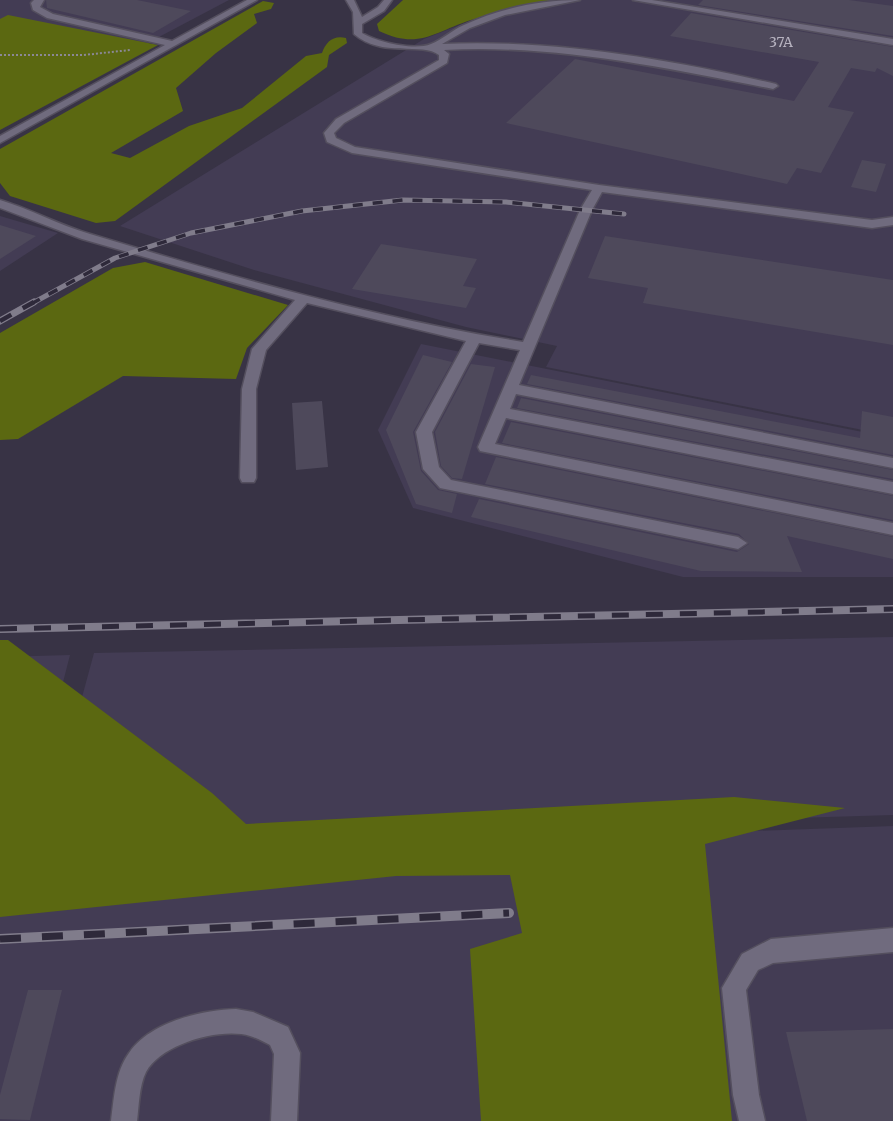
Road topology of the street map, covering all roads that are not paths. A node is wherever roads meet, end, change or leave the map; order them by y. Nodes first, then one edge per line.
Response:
1 (40, 0) edge
2 (253, 0) edge
3 (350, 0) edge
4 (388, 0) edge
5 (576, 0) edge
6 (637, 0) edge
7 (677, 0) edge
8 (664, 4) junction
9 (357, 23) junction
10 (893, 42) edge
11 (169, 44) junction
12 (434, 46) junction
13 (773, 86) dead end
14 (0, 140) edge
15 (599, 188) junction
16 (0, 204) edge
17 (13, 210) junction
18 (0, 219) edge
19 (893, 221) edge
20 (304, 298) junction
21 (474, 339) junction
22 (526, 346) junction
23 (510, 388) junction
24 (500, 412) junction
25 (893, 463) edge
26 (248, 478) dead end
27 (893, 488) edge
28 (893, 529) edge
29 (738, 543) dead end
30 (893, 940) edge
31 (124, 1121) edge
32 (284, 1121) edge
33 (752, 1121) edge

1 - 11 street
2 - 11 street
3 - 9 street
4 - 9 street
5 - 12 street
6 - 8 street
7 - 8 street
8 - 10 street
9 - 12 street
11 - 14 street
12 - 13 street
12 - 15 street
15 - 19 street
15 - 22 street
16 - 17 street
17 - 18 street
17 - 20 street
20 - 21 street
20 - 26 street
21 - 22 street
21 - 29 street
22 - 23 street
23 - 24 street
23 - 25 street
24 - 27 street
24 - 28 street
30 - 33 street
31 - 32 street

